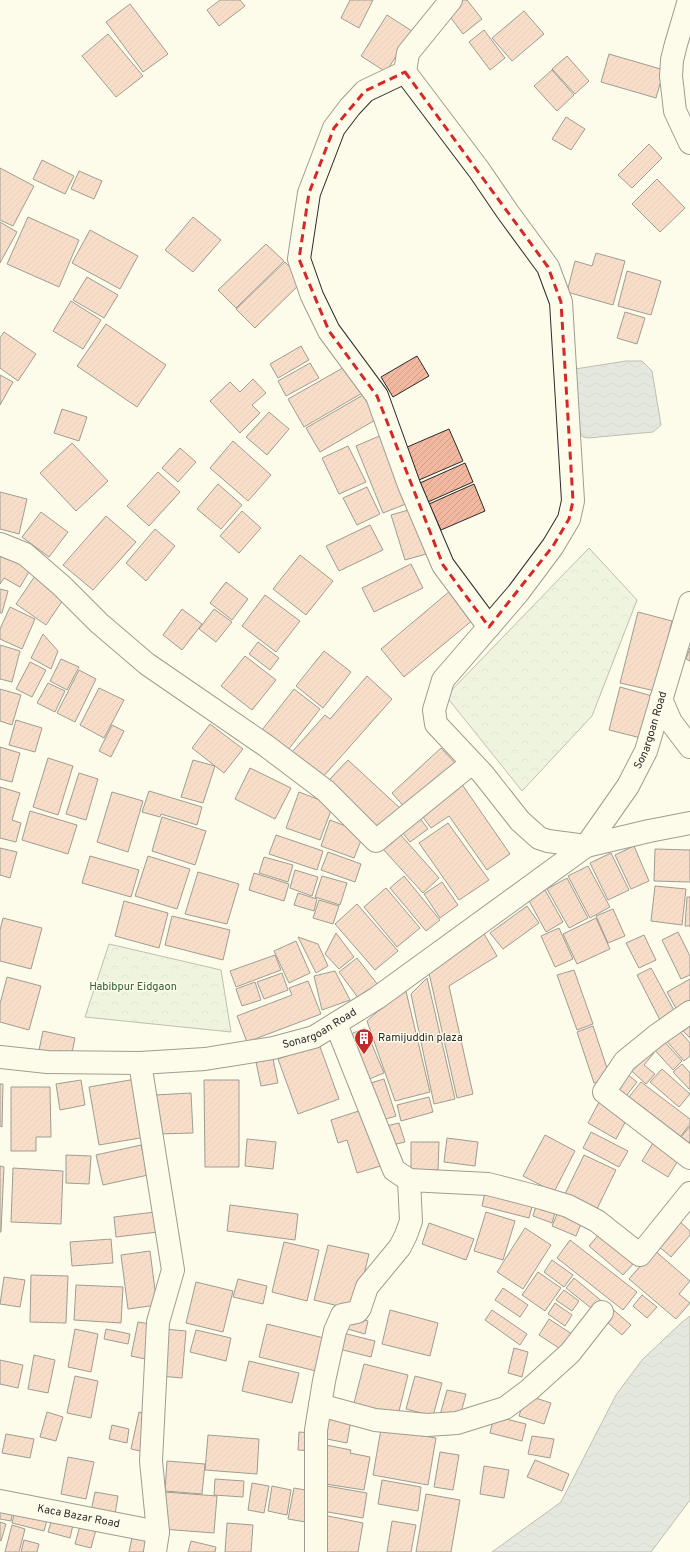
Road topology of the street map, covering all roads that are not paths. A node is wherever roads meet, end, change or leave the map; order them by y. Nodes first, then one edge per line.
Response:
1 (451, 0) edge
2 (685, 2) edge
3 (405, 72) junction
4 (690, 143) edge
5 (0, 544) edge
6 (690, 603) edge
7 (489, 627) junction
8 (661, 699) junction
9 (690, 747) edge
10 (472, 763) junction
11 (690, 823) edge
12 (586, 846) junction
13 (690, 1012) edge
14 (336, 1024) junction
15 (0, 1057) edge
16 (140, 1063) junction
17 (690, 1158) edge
18 (409, 1180) junction
19 (690, 1193) edge
20 (602, 1312) dead end
21 (320, 1405) junction
22 (0, 1501) edge
23 (156, 1542) edge
24 (316, 1552) edge

1 - 3 street
2 - 4 street
3 - 7 street
3 - 7 street
5 - 10 street
6 - 8 street, Sonargoan Road
7 - 10 street
8 - 9 street
8 - 12 street, Sonargoan Road
10 - 12 street
11 - 12 street, Sonargoan Road
12 - 14 street, Sonargoan Road
13 - 17 street
14 - 16 street, Sonargoan Road
14 - 18 street
15 - 16 street, Sonargoan Road
16 - 23 street
18 - 19 street
18 - 21 street
20 - 21 street
21 - 24 street
22 - 23 street, Kaca Bazar Road

